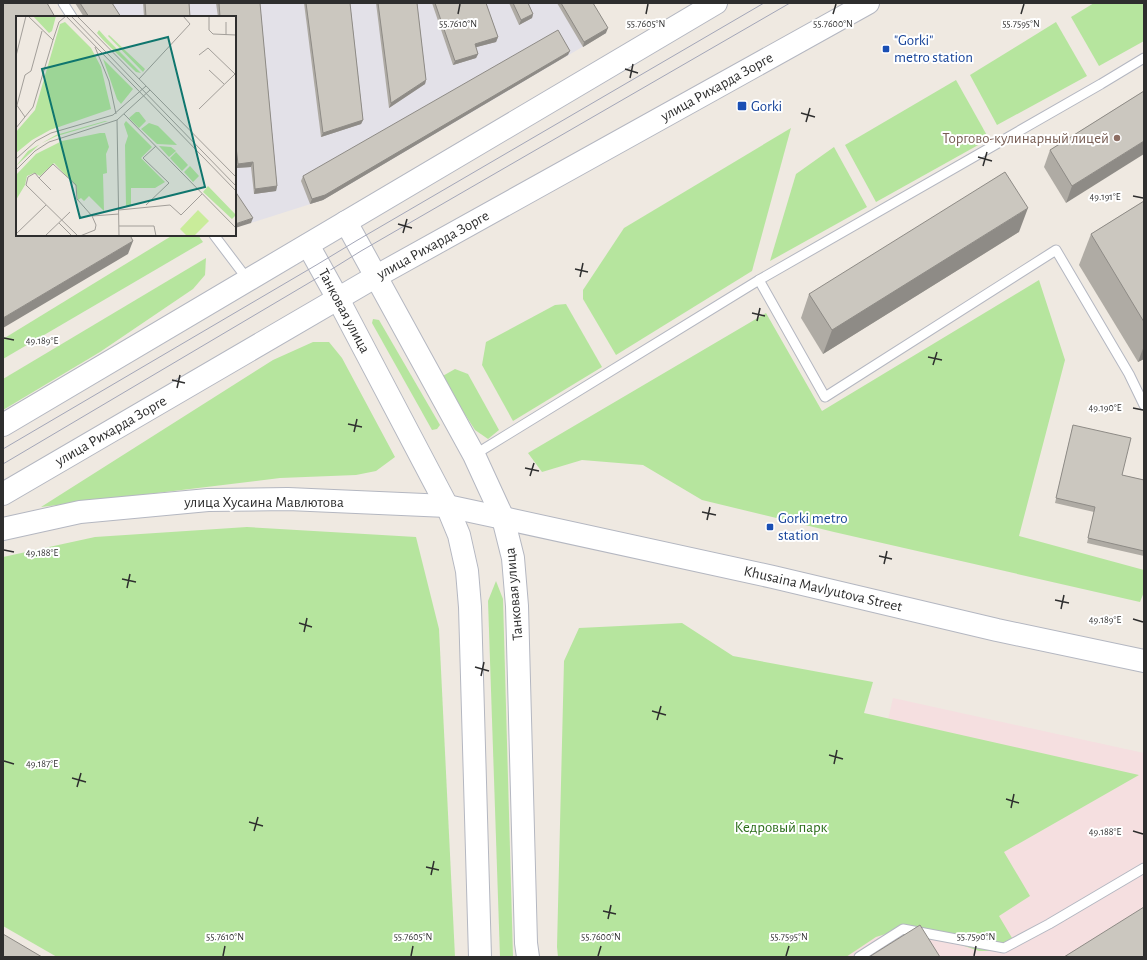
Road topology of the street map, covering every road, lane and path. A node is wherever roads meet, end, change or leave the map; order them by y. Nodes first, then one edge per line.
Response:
1 (63, 3) edge
2 (716, 3) edge
3 (868, 3) edge
4 (71, 16) edge
5 (1144, 58) edge
6 (346, 222) junction
7 (215, 236) edge
8 (308, 245) junction
9 (375, 277) junction
10 (248, 280) junction
11 (759, 280) junction
12 (338, 299) junction
13 (1144, 405) edge
14 (3, 425) edge
15 (474, 455) junction
16 (3, 494) edge
17 (447, 506) junction
18 (503, 518) junction
19 (3, 529) edge
20 (1144, 661) edge
21 (1144, 868) edge
22 (480, 957) edge
23 (528, 957) edge
24 (859, 957) edge

1 - 4 lane
2 - 6 main road
3 - 9 main road, улица Рихарда Зорге
5 - 11 lane
6 - 8 main road
6 - 9 main road, Танковая улица
7 - 10 lane
8 - 10 main road
8 - 12 main road, Танковая улица
9 - 12 main road, улица Рихарда Зорге
9 - 15 main road, Танковая улица
10 - 14 main road
11 - 13 lane
11 - 15 lane
12 - 16 main road, улица Рихарда Зорге
12 - 17 main road, Танковая улица
15 - 18 main road, Танковая улица
17 - 18 main road, улица Хусаина Мавлютова
17 - 19 main road, улица Хусаина Мавлютова
17 - 22 main road, Танковая улица
18 - 20 main road, Khusaina Mavlyutova Street
18 - 23 main road, Танковая улица
21 - 24 lane

